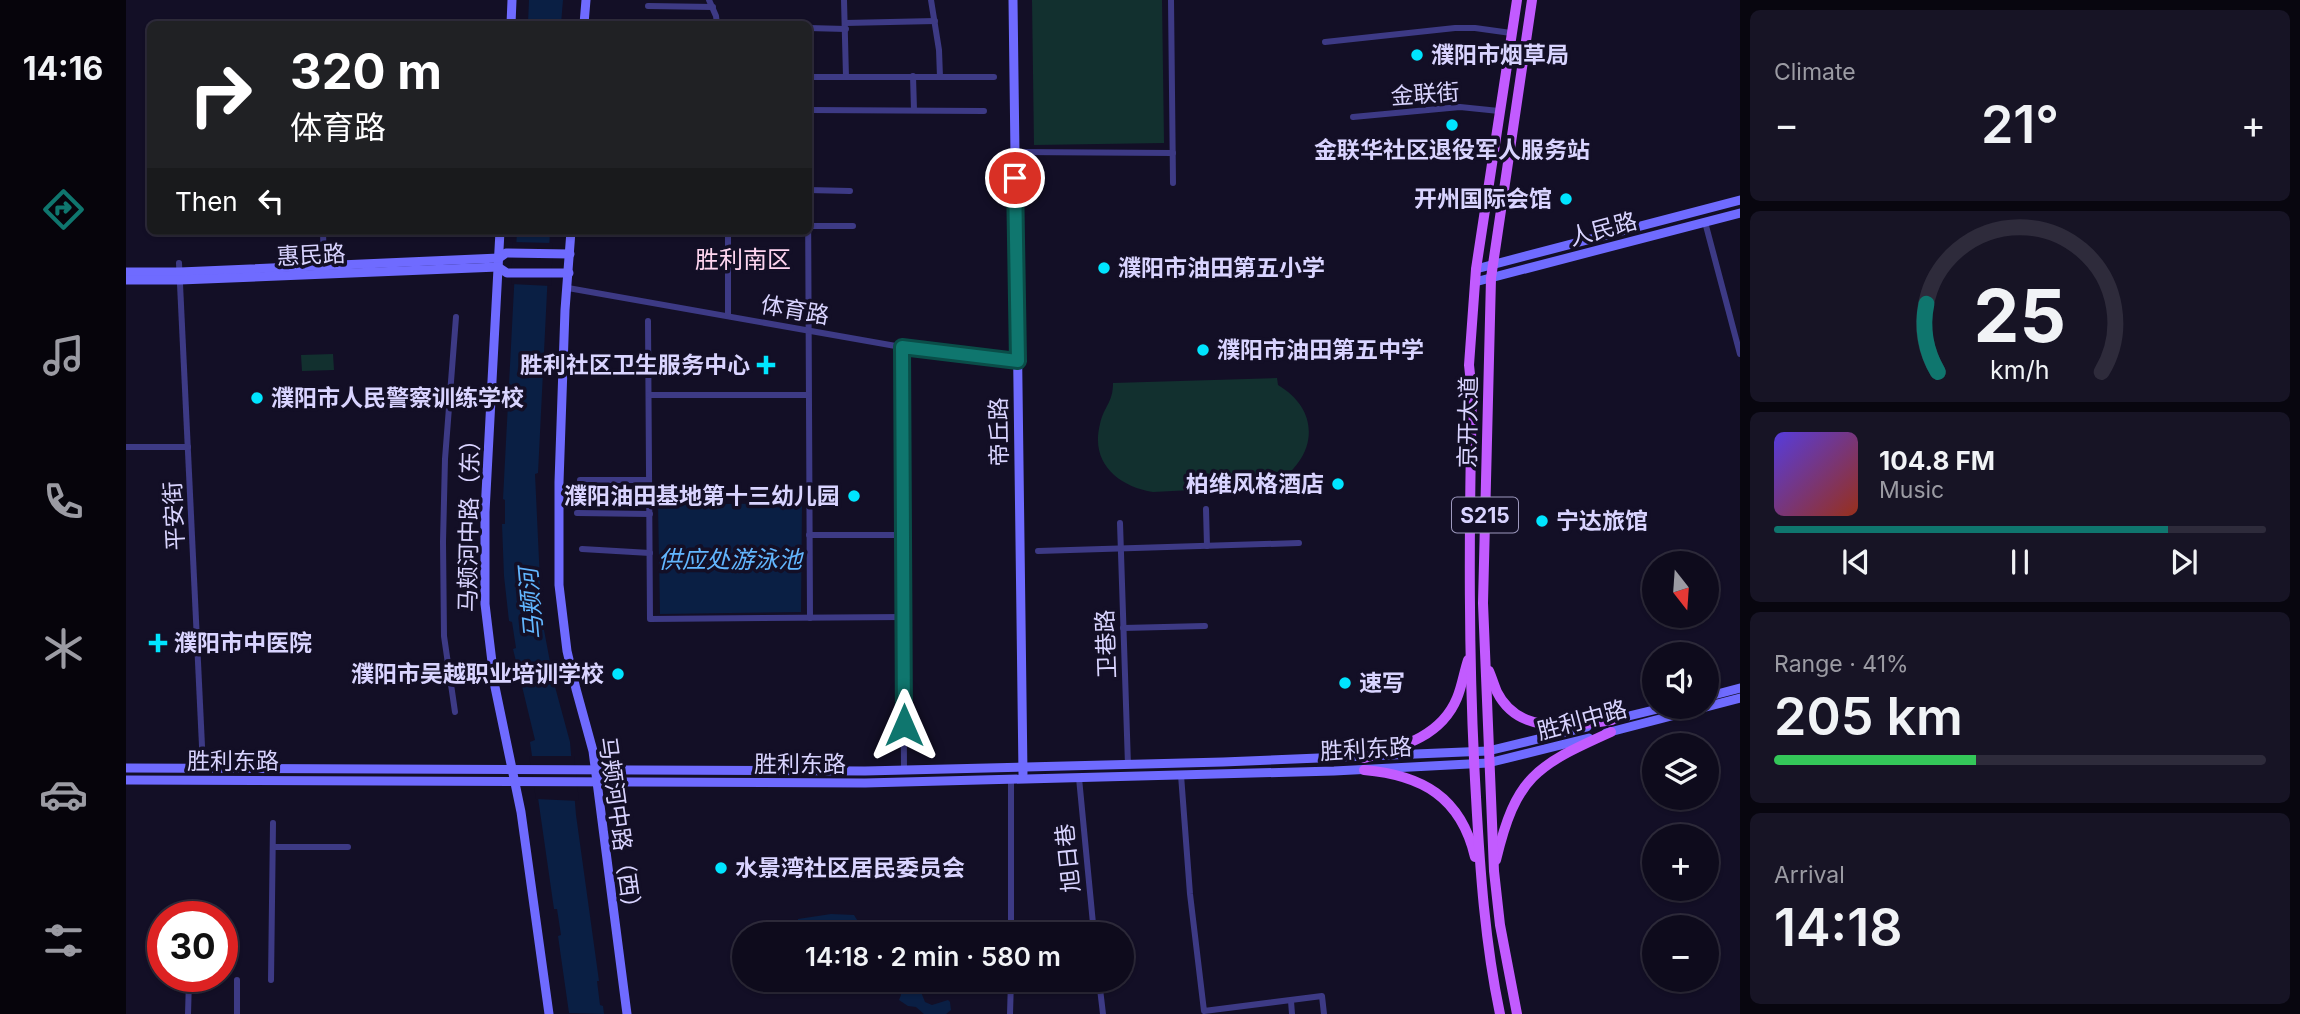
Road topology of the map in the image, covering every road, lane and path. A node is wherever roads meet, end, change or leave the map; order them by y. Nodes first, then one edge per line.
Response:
1 (512, 0) edge
2 (586, 0) edge
3 (844, 0) edge
4 (931, 0) edge
5 (1013, 0) edge
6 (1171, 0) edge
7 (1517, 0) edge
8 (1532, 0) edge
9 (711, 3) edge
10 (648, 6) dead end
11 (511, 21) edge
12 (584, 21) edge
13 (716, 21) edge
14 (934, 21) junction
15 (846, 26) junction
16 (812, 28) edge
17 (1511, 33) junction
18 (1325, 42) dead end
19 (913, 76) junction
20 (812, 77) edge
21 (846, 77) junction
22 (940, 77) junction
23 (994, 77) dead end
24 (812, 110) edge
25 (914, 110) junction
26 (984, 111) dead end
27 (1499, 111) junction
28 (1353, 117) dead end
29 (1014, 152) junction
30 (1173, 153) junction
31 (1173, 183) dead end
32 (812, 190) edge
33 (850, 191) dead end
34 (1740, 200) edge
35 (1740, 213) edge
36 (1705, 222) junction
37 (812, 226) edge
38 (853, 226) dead end
39 (323, 235) edge
40 (500, 235) edge
41 (570, 235) edge
42 (728, 235) edge
43 (809, 235) edge
44 (566, 254) junction
45 (501, 259) junction
46 (1492, 265) junction
47 (1476, 269) junction
48 (324, 270) junction
49 (126, 272) edge
50 (180, 272) junction
51 (566, 273) junction
52 (1491, 278) junction
53 (126, 280) edge
54 (1475, 282) junction
55 (568, 288) junction
56 (728, 316) junction
57 (456, 317) dead end
58 (648, 321) dead end
59 (808, 331) junction
60 (902, 347) junction
61 (1740, 354) edge
62 (1018, 361) junction
63 (649, 395) junction
64 (808, 395) junction
65 (126, 447) edge
66 (188, 447) junction
67 (580, 480) dead end
68 (649, 480) junction
69 (1206, 509) dead end
70 (577, 513) dead end
71 (650, 514) junction
72 (1120, 523) dead end
73 (809, 535) junction
74 (903, 535) junction
75 (1299, 543) dead end
76 (1208, 545) junction
77 (1121, 548) junction
78 (582, 550) dead end
79 (1038, 551) dead end
80 (650, 553) junction
81 (903, 617) junction
82 (810, 618) junction
83 (1205, 626) dead end
84 (1123, 628) junction
85 (1470, 650) junction
86 (1486, 663) junction
87 (1740, 688) edge
88 (1719, 694) edge
89 (1740, 698) edge
90 (455, 712) dead end
91 (1642, 713) edge
92 (1612, 720) junction
93 (1611, 732) junction
94 (1488, 751) junction
95 (1473, 752) junction
96 (1364, 758) junction
97 (1488, 762) junction
98 (1474, 763) junction
99 (1128, 765) junction
100 (126, 768) edge
101 (203, 768) junction
102 (1023, 768) junction
103 (511, 770) junction
104 (1364, 770) junction
105 (592, 771) junction
106 (904, 771) junction
107 (1181, 775) junction
108 (1079, 778) junction
109 (1011, 779) junction
110 (1023, 779) junction
111 (126, 780) edge
112 (514, 782) junction
113 (594, 783) junction
114 (273, 823) dead end
115 (273, 847) junction
116 (348, 847) dead end
117 (1494, 871) junction
118 (1480, 880) junction
119 (1011, 922) edge
120 (1093, 922) edge
121 (271, 980) dead end
122 (189, 992) edge
123 (237, 992) edge
124 (1011, 992) edge
125 (1100, 992) edge
126 (1291, 1000) junction
127 (1204, 1013) edge
128 (188, 1014) edge
129 (237, 1014) edge
130 (549, 1014) edge
131 (627, 1014) edge
132 (1010, 1014) edge
133 (1103, 1014) edge
134 (1292, 1014) edge
135 (1324, 1014) edge
136 (1500, 1014) edge
137 (1517, 1014) edge

1 - 11 street
2 - 12 street
3 - 15 street
4 - 14 street
5 - 29 street, 帝丘路
6 - 30 street
7 - 17 main road, 京开大道 / S215
8 - 46 main road, 京开大道 / S215
9 - 10 street
9 - 13 street
14 - 15 street
14 - 22 street
15 - 16 street
15 - 21 street
17 - 18 street
17 - 27 main road, 京开大道 / S215
19 - 21 street
19 - 22 street
19 - 25 street
20 - 21 street
22 - 23 street
24 - 25 street
25 - 26 street
27 - 28 street, 金联街
27 - 47 main road, 京开大道 / S215
29 - 30 street
29 - 62 street, 帝丘路
30 - 31 street
32 - 33 street
34 - 46 street, 人民路
35 - 36 street, 人民路
36 - 52 street, 人民路
36 - 61 street
37 - 38 street
39 - 48 street
40 - 45 street, 马颊河中路（东）
41 - 44 street, 马颊河中路（西）
42 - 56 street
43 - 59 street
44 - 45 street, 惠民路
44 - 51 street, 马颊河中路（西）
45 - 48 street, 惠民路
45 - 51 street
45 - 103 street, 马颊河中路（东）
46 - 47 street, 人民路
46 - 52 main road, 京开大道 / S215
47 - 54 main road, 京开大道 / S215
48 - 50 street, 惠民路
49 - 50 street, 惠民路
50 - 53 street, 惠民路
50 - 66 street, 平安街
51 - 55 street, 马颊河中路（西）
52 - 54 street, 人民路
52 - 86 main road, 京开大道 / S215
54 - 85 main road, 京开大道 / S215
55 - 56 street, 体育路
55 - 105 street, 马颊河中路（西）
56 - 59 street, 体育路
57 - 90 street
58 - 63 street
59 - 60 street, 体育路
59 - 64 street
60 - 62 street, 体育路
60 - 74 street
62 - 102 street, 帝丘路
63 - 64 street
63 - 68 street
64 - 73 street
65 - 66 street
66 - 101 street, 平安街
67 - 68 street
68 - 71 street
69 - 76 street
70 - 71 street
71 - 80 street
72 - 77 street, 卫巷路
73 - 74 street
73 - 82 street
74 - 81 street
75 - 76 street
76 - 77 street
77 - 79 street
77 - 84 street, 卫巷路
78 - 80 street
80 - 82 street
81 - 82 street
81 - 106 street
83 - 84 street
84 - 99 street, 卫巷路
85 - 95 main road, 京开大道 / S215
85 - 96 main road
86 - 92 main road
86 - 94 main road, 京开大道 / S215
87 - 88 street
89 - 93 street, 胜利中路
91 - 92 street, 胜利中路
92 - 94 street, 胜利中路
93 - 97 street, 胜利中路
93 - 117 main road
94 - 95 street, 胜利中路
94 - 97 main road, 京开大道 / S215
95 - 96 street, 胜利东路
95 - 98 main road, 京开大道 / S215
96 - 99 street, 胜利东路
97 - 98 street, 胜利中路
97 - 117 main road, 京开大道 / S215
98 - 104 street, 胜利东路
98 - 118 main road, 京开大道 / S215
99 - 102 street, 胜利东路
100 - 101 street, 胜利东路
101 - 103 street, 胜利东路
102 - 106 street, 胜利东路
102 - 110 street, 帝丘路
103 - 105 street, 胜利东路
103 - 112 street, 马颊河中路（东）
104 - 107 street, 胜利东路
104 - 118 main road
105 - 106 street, 胜利东路
105 - 113 street, 马颊河中路（西）
107 - 108 street, 胜利东路
107 - 127 street
108 - 110 street, 胜利东路
108 - 120 street, 旭日巷
109 - 110 street, 胜利东路
109 - 113 street, 胜利东路
109 - 119 street
111 - 112 street, 胜利东路
112 - 113 street, 胜利东路
112 - 130 street, 马颊河中路（东）
113 - 131 street, 马颊河中路（西）
114 - 115 street
115 - 116 street
115 - 121 street
117 - 137 main road, 京开大道 / S215
118 - 136 main road, 京开大道 / S215
122 - 128 street
123 - 129 street
124 - 132 street
125 - 133 street
126 - 127 street
126 - 134 street
126 - 135 street

